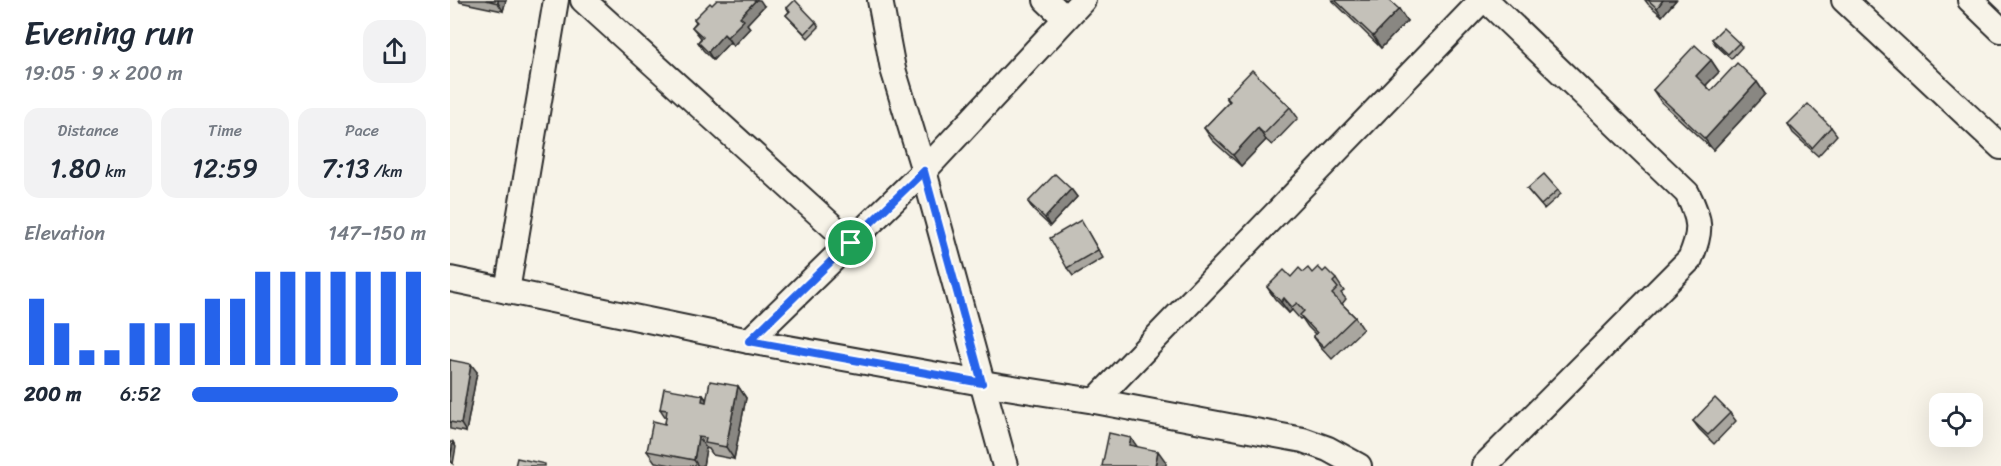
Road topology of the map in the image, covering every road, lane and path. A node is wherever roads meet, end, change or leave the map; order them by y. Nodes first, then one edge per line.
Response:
1 (556, 0) edge
2 (584, 0) edge
3 (880, 0) edge
4 (1046, 0) edge
5 (1083, 0) edge
6 (1484, 0) edge
7 (1844, 0) edge
8 (1970, 0) edge
9 (1065, 18) junction
10 (2001, 30) edge
11 (2001, 147) edge
12 (924, 171) junction
13 (851, 243) junction
14 (450, 279) edge
15 (507, 291) junction
16 (749, 341) junction
17 (982, 383) junction
18 (1095, 401) junction
19 (1005, 466) edge
20 (1359, 466) edge
21 (1484, 466) edge

1 - 15 street
2 - 13 street
3 - 12 street
4 - 9 street
5 - 9 street
6 - 18 street
6 - 21 street
7 - 11 street
8 - 10 street
9 - 12 street
12 - 13 street
12 - 17 street
13 - 16 street
14 - 15 street
15 - 16 street
16 - 17 street
17 - 18 street
17 - 19 street
18 - 20 street

